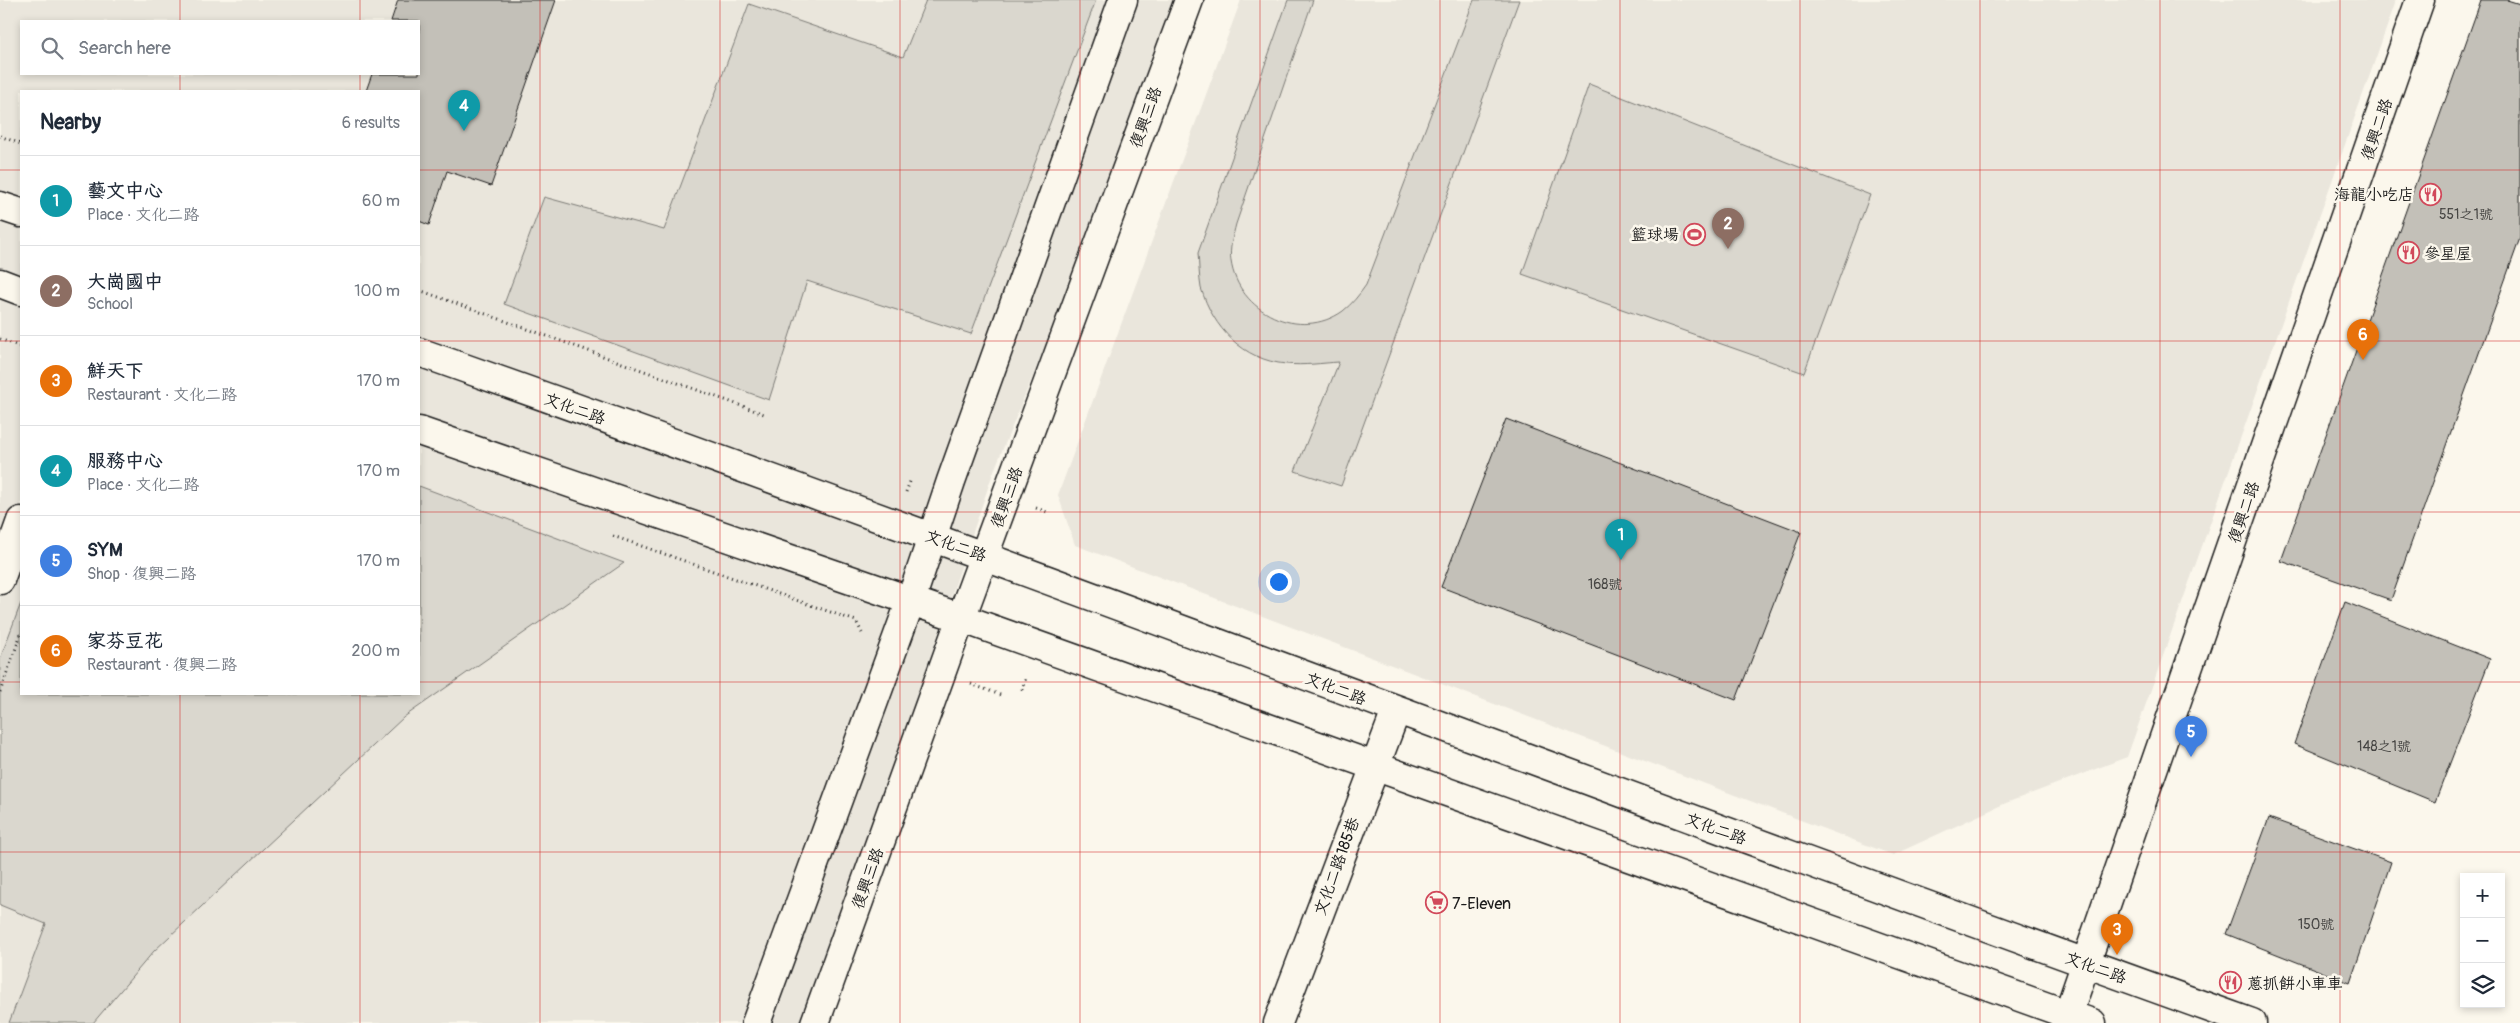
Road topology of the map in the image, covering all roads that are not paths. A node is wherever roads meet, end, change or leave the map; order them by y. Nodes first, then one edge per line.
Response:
1 (1123, 0) edge
2 (1188, 0) edge
3 (2420, 0) edge
4 (0, 206) edge
5 (20, 213) edge
6 (0, 283) edge
7 (20, 291) edge
8 (420, 352) edge
9 (420, 430) edge
10 (20, 524) edge
11 (932, 536) junction
12 (984, 555) junction
13 (0, 580) edge
14 (911, 600) junction
15 (961, 618) junction
16 (1396, 710) junction
17 (1373, 766) junction
18 (2087, 964) junction
19 (2075, 1020) edge
20 (756, 1023) edge
21 (815, 1023) edge
22 (1278, 1023) edge
23 (2252, 1023) edge

1 - 11 street
2 - 12 street, 復興三路
3 - 18 street, 復興二路
4 - 5 street
6 - 7 street
8 - 11 street, 文化二路
9 - 14 street
10 - 13 street
11 - 12 street, 文化二路
11 - 14 street
12 - 15 street, 復興三路
12 - 16 street, 文化二路
14 - 15 street
14 - 20 street
15 - 17 street
15 - 21 street, 復興三路
16 - 17 street, 文化二路185巷
16 - 18 street, 文化二路
17 - 19 street
17 - 22 street, 文化二路185巷
18 - 19 street, 復興二路
18 - 23 street, 文化二路

